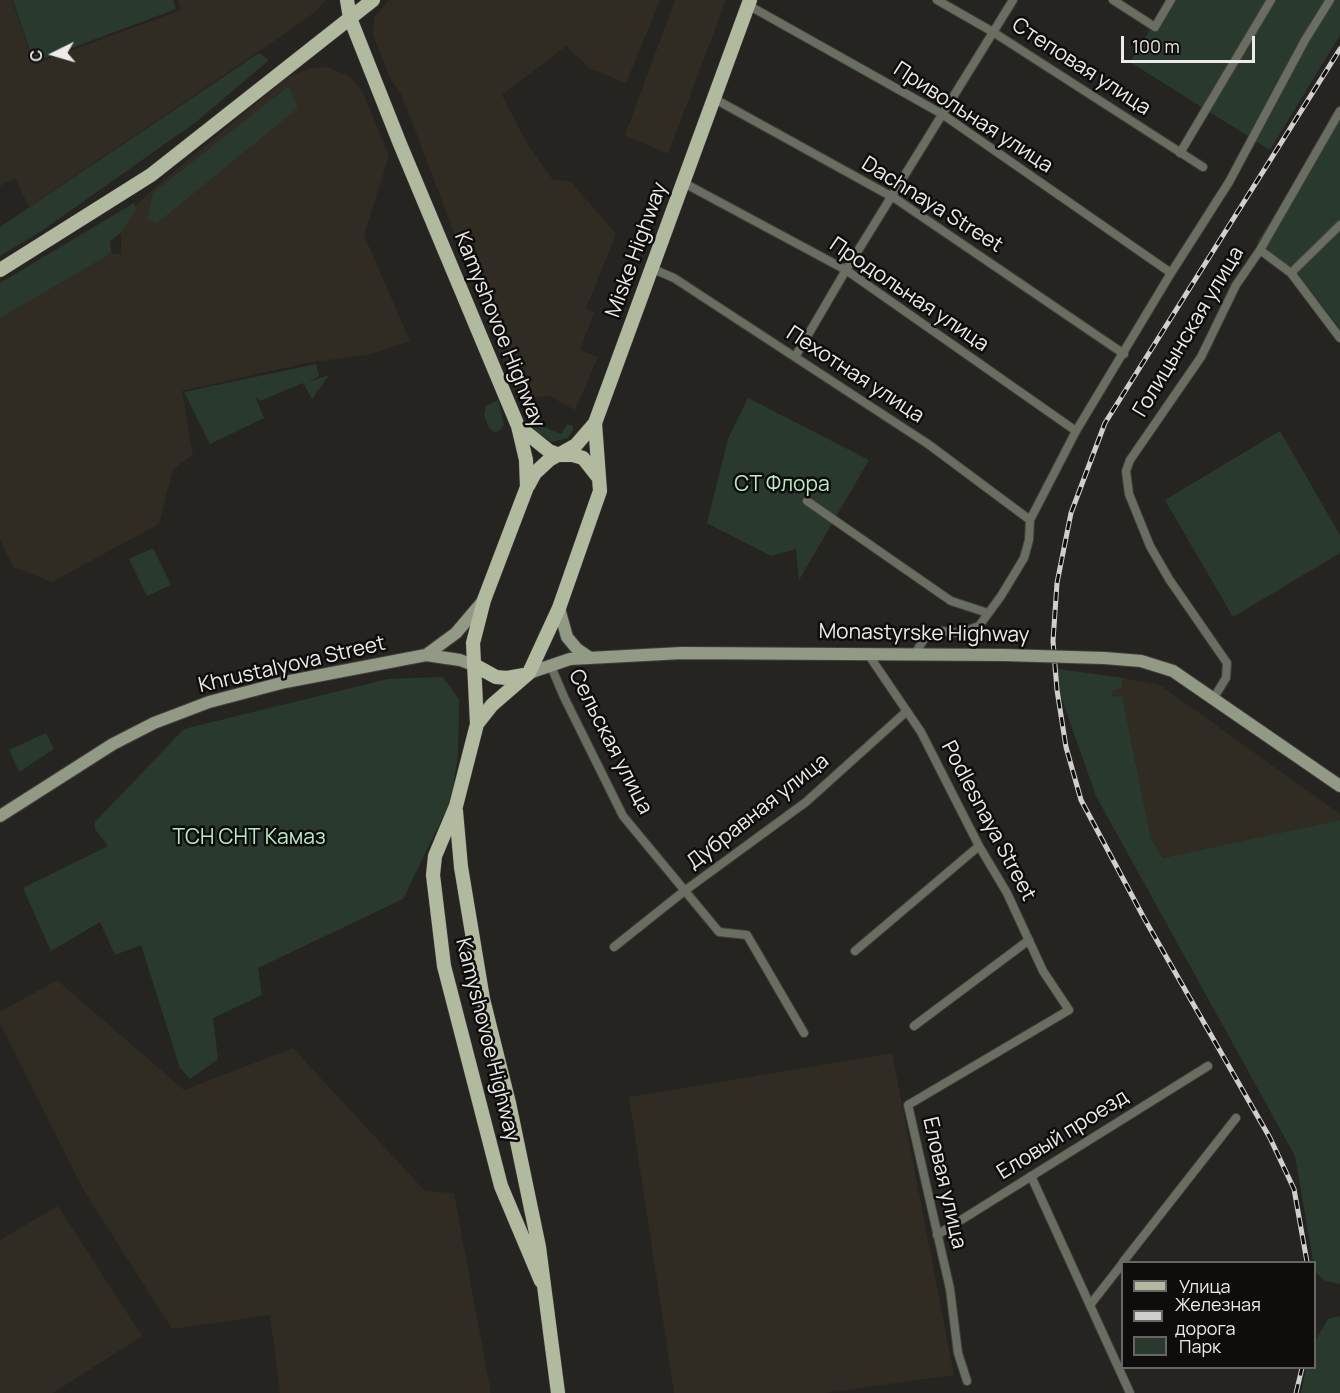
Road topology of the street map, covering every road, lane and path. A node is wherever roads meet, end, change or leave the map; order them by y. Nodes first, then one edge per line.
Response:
1 (347, 0) edge
2 (373, 0) edge
3 (937, 0) edge
4 (1013, 0) edge
5 (1113, 0) edge
6 (1172, 0) edge
7 (1271, 0) edge
8 (1330, 0) edge
9 (749, 2) edge
10 (350, 18) junction
11 (993, 32) junction
12 (713, 98) junction
13 (1340, 111) edge
14 (942, 114) junction
15 (1180, 153) junction
16 (1203, 167) dead end
17 (684, 183) junction
18 (891, 196) junction
19 (1340, 225) edge
20 (1260, 250) junction
21 (653, 269) junction
22 (0, 270) edge
23 (846, 270) junction
24 (1171, 273) junction
25 (1291, 273) junction
26 (1339, 333) edge
27 (1124, 354) junction
28 (795, 357) junction
29 (595, 423) junction
30 (518, 426) junction
31 (1076, 431) junction
32 (560, 456) junction
33 (600, 483) junction
34 (527, 488) junction
35 (807, 501) dead end
36 (1030, 520) junction
37 (484, 600) junction
38 (559, 608) junction
39 (988, 613) junction
40 (916, 652) junction
41 (426, 654) junction
42 (868, 654) junction
43 (590, 658) junction
44 (550, 663) junction
45 (476, 666) junction
46 (529, 673) junction
47 (1213, 699) junction
48 (907, 711) junction
49 (477, 724) junction
50 (1340, 786) edge
51 (456, 806) junction
52 (0, 816) edge
53 (979, 846) junction
54 (683, 892) junction
55 (1029, 940) junction
56 (614, 947) dead end
57 (855, 951) dead end
58 (1069, 1010) joint
59 (914, 1026) dead end
60 (804, 1033) dead end
61 (1208, 1066) dead end
62 (1236, 1118) dead end
63 (1031, 1176) junction
64 (937, 1235) junction
65 (1125, 1261) edge
66 (1121, 1266) edge
67 (541, 1281) junction
68 (1090, 1305) junction
69 (967, 1381) dead end
70 (558, 1393) edge
71 (1130, 1393) edge

1 - 10 main road, Kamyshovoe Highway
2 - 10 main road
3 - 11 street, Степовая улица
4 - 11 street
5 - 6 street
7 - 15 street
8 - 24 street
9 - 12 main road, Miske Highway
9 - 14 street, Привольная улица
10 - 22 main road
10 - 30 main road, Kamyshovoe Highway
11 - 14 street
11 - 15 street, Степовая улица
12 - 17 main road, Miske Highway
12 - 18 street, Dachnaya Street
13 - 20 street, Голицынская улица
14 - 18 street
14 - 24 street, Привольная улица
15 - 16 street, Степовая улица
17 - 21 main road, Miske Highway
17 - 23 street, Продольная улица
18 - 23 street
18 - 27 street, Dachnaya Street
19 - 25 street
20 - 25 street
20 - 47 street, Голицынская улица
21 - 28 street, Пехотная улица
21 - 29 main road, Miske Highway
23 - 28 street
23 - 31 street, Продольная улица
24 - 27 street
25 - 26 street
27 - 31 street
28 - 36 street, Пехотная улица
29 - 32 main road, Miske Highway
29 - 33 main road
30 - 32 main road
30 - 34 main road, Kamyshovoe Highway
31 - 36 street
32 - 33 main road
32 - 34 main road, Miske Highway
33 - 38 main road
34 - 37 main road, Kamyshovoe Highway
35 - 39 street
36 - 39 street
37 - 41 main road
37 - 45 main road, Kamyshovoe Highway
38 - 43 main road
38 - 46 main road
39 - 40 street
40 - 42 main road, Monastyrske Highway
40 - 47 main road, Monastyrske Highway, bridge
41 - 45 main road, Khrustalyova Street
41 - 52 main road, Khrustalyova Street
42 - 43 main road, Monastyrske Highway
42 - 48 street, Podlesnaya Street
43 - 44 main road, Monastyrske Highway
44 - 46 main road, Monastyrske Highway
44 - 54 street, Сельская улица
45 - 46 main road, Monastyrske Highway
45 - 49 main road, Kamyshovoe Highway
46 - 49 main road
47 - 50 main road, Monastyrske Highway
48 - 53 street, Podlesnaya Street
48 - 54 street, Дубравная улица
49 - 51 main road, Kamyshovoe Highway
51 - 67 main road, Kamyshovoe Highway
51 - 67 main road, Kamyshovoe Highway
53 - 55 street, Podlesnaya Street
53 - 57 street
54 - 56 street, Дубравная улица
54 - 60 street, Сельская улица
55 - 58 street, Podlesnaya Street
55 - 59 street
58 - 64 street, Еловая улица
61 - 63 street, Еловый проезд
62 - 65 street
63 - 64 street, Еловый проезд
63 - 68 street
64 - 69 street, Еловая улица
66 - 68 street
67 - 70 main road, Kamyshovoe Highway
68 - 71 street

